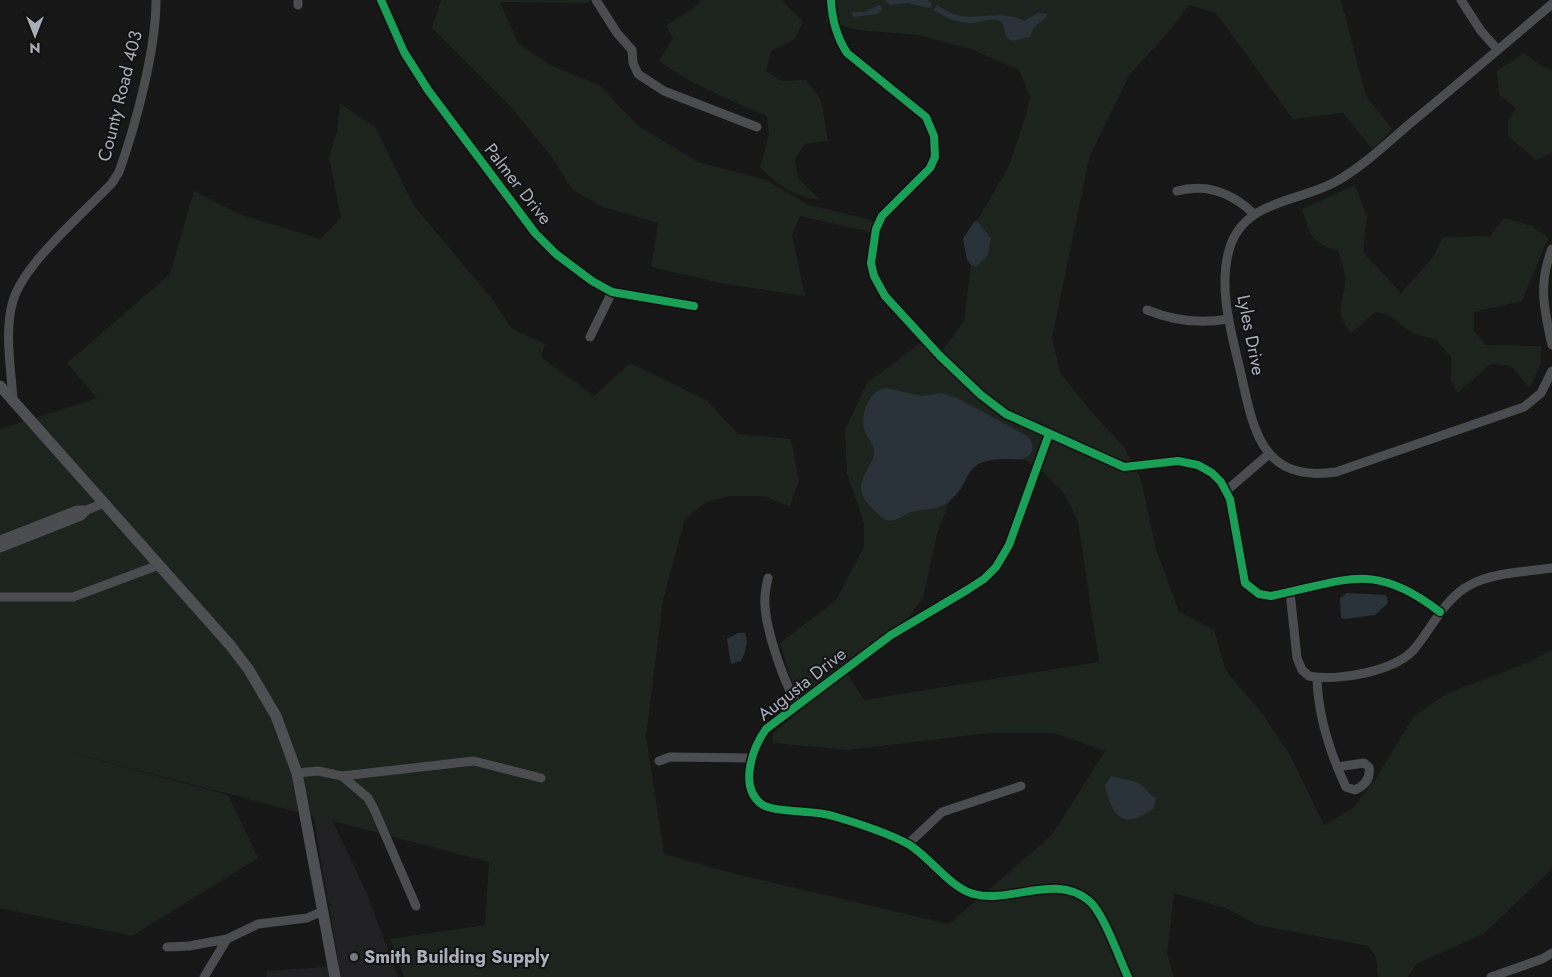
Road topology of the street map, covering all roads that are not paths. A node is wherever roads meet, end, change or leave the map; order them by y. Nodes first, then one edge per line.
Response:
1 (156, 0) edge
2 (381, 0) edge
3 (596, 0) edge
4 (831, 0) edge
5 (1461, 0) edge
6 (1552, 4) edge
7 (1498, 50) junction
8 (757, 127) dead end
9 (1177, 191) dead end
10 (1254, 214) junction
11 (1552, 249) edge
12 (612, 292) junction
13 (694, 306) dead end
14 (1147, 310) dead end
15 (1228, 319) junction
16 (590, 337) dead end
17 (1552, 345) edge
18 (1552, 371) edge
19 (0, 386) edge
20 (13, 400) junction
21 (1049, 434) junction
22 (1269, 454) junction
23 (1226, 491) junction
24 (104, 503) junction
25 (87, 510) junction
26 (0, 540) edge
27 (0, 548) edge
28 (159, 565) junction
29 (1552, 568) edge
30 (768, 578) dead end
31 (1290, 592) junction
32 (0, 597) edge
33 (1440, 612) junction
34 (1317, 678) junction
35 (798, 705) junction
36 (753, 758) junction
37 (659, 761) dead end
38 (1338, 767) dead end
39 (297, 774) junction
40 (342, 776) junction
41 (541, 778) dead end
42 (1021, 786) dead end
43 (908, 844) junction
44 (416, 906) dead end
45 (324, 911) junction
46 (227, 939) junction
47 (167, 947) dead end
48 (1552, 953) edge
49 (204, 977) edge
50 (335, 977) edge
51 (1128, 977) edge
52 (1491, 977) edge

1 - 20 street, County Road 403
2 - 12 street, Palmer Drive
3 - 8 street
4 - 21 street
5 - 7 street
6 - 7 street, Lyles Drive
7 - 10 street, Lyles Drive
9 - 10 street
10 - 15 street, Lyles Drive
11 - 17 street
12 - 13 street, Palmer Drive
12 - 16 street
14 - 15 street
15 - 22 street, Lyles Drive
18 - 22 street, Lyles Drive
19 - 20 main road
20 - 24 main road
21 - 23 street
21 - 35 street, Augusta Drive
22 - 23 street
23 - 31 street
24 - 25 street
24 - 28 main road
25 - 26 street
25 - 27 street
28 - 32 street
28 - 39 main road
29 - 33 street
30 - 35 street
31 - 33 street
31 - 34 street
33 - 34 street
34 - 38 street
35 - 36 street, Augusta Drive
36 - 37 street
36 - 43 street, Augusta Drive
39 - 40 street
39 - 45 main road
40 - 41 street
40 - 44 street
42 - 43 street
43 - 51 street, Augusta Drive
45 - 46 street
45 - 50 main road
46 - 47 street
46 - 49 street
48 - 52 street

